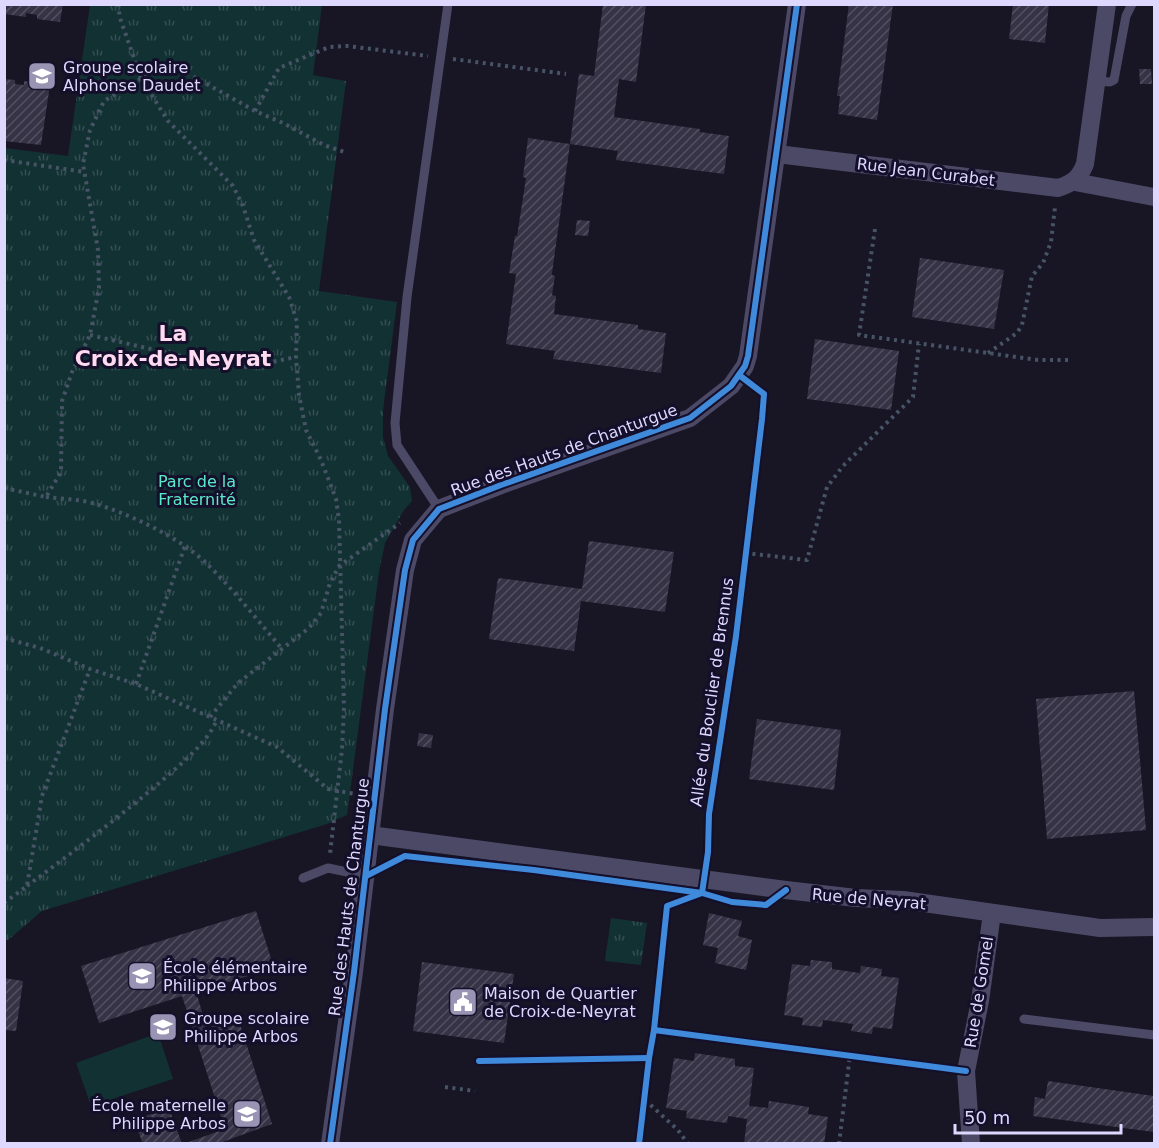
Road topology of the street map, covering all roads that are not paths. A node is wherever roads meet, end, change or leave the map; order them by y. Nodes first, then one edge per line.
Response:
1 (448, 4) edge
2 (797, 4) edge
3 (1107, 4) edge
4 (1132, 4) edge
5 (1096, 81) junction
6 (777, 154) junction
7 (1066, 185) junction
8 (1155, 196) edge
9 (433, 515) junction
10 (370, 835) junction
11 (366, 876) junction
12 (303, 878) dead end
13 (992, 913) junction
14 (1155, 927) edge
15 (1024, 1019) dead end
16 (1155, 1035) edge
17 (330, 1143) edge
18 (971, 1143) edge

1 - 9 lane
2 - 6 street, Rue des Hauts de Chanturgue
3 - 5 street
4 - 5 lane
5 - 7 street
6 - 7 street, Rue Jean Curabet
6 - 9 street, Rue des Hauts de Chanturgue
7 - 8 street, Rue Jean Curabet
9 - 10 street, Rue des Hauts de Chanturgue
10 - 11 street, Rue des Hauts de Chanturgue
10 - 13 street, Rue de Neyrat
11 - 12 lane
11 - 17 street, Rue des Hauts de Chanturgue
13 - 14 street, Rue de Neyrat
13 - 18 street, Rue de Gomel
15 - 16 lane

